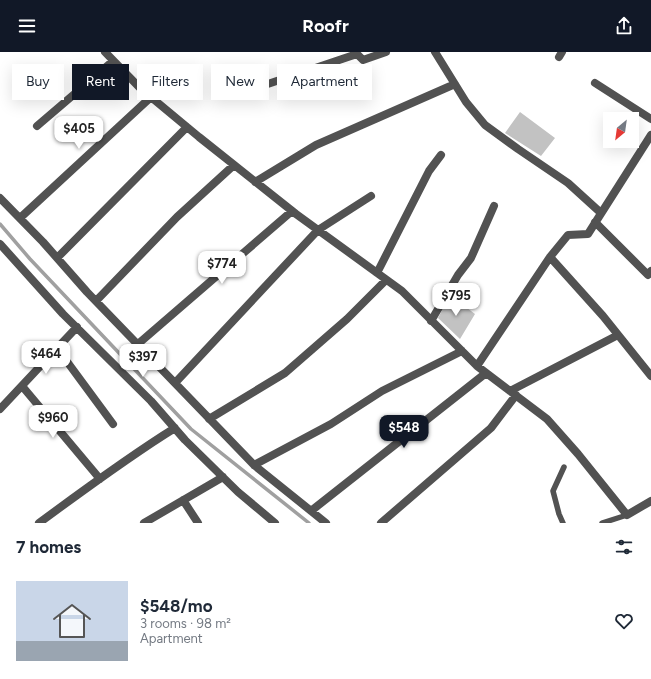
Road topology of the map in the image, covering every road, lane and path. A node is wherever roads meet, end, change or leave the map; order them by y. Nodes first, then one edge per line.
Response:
1 (105, 52) edge
2 (386, 52) edge
3 (435, 52) edge
4 (113, 61) junction
5 (137, 83) edge
6 (595, 83) dead end
7 (269, 84) edge
8 (455, 84) junction
9 (147, 100) edge
10 (156, 100) edge
11 (651, 119) edge
12 (37, 126) dead end
13 (187, 127) junction
14 (651, 135) edge
15 (441, 155) dead end
16 (234, 165) junction
17 (255, 182) junction
18 (372, 196) dead end
19 (0, 198) edge
20 (494, 206) dead end
21 (292, 211) junction
22 (601, 213) junction
23 (20, 218) junction
24 (596, 222) junction
25 (318, 230) junction
26 (0, 244) edge
27 (550, 257) junction
28 (57, 258) junction
29 (377, 273) junction
30 (650, 275) edge
31 (386, 280) junction
32 (96, 301) junction
33 (431, 320) junction
34 (77, 328) junction
35 (618, 335) junction
36 (138, 344) junction
37 (57, 348) junction
38 (462, 351) junction
39 (477, 366) junction
40 (486, 373) junction
41 (651, 376) edge
42 (175, 383) junction
43 (22, 386) junction
44 (513, 393) junction
45 (0, 409) edge
46 (209, 419) junction
47 (113, 424) dead end
48 (175, 428) junction
49 (254, 465) junction
50 (564, 467) dead end
51 (223, 478) junction
52 (100, 479) junction
53 (184, 500) junction
54 (651, 501) edge
55 (311, 511) junction
56 (627, 515) junction
57 (39, 523) edge
58 (144, 523) edge
59 (198, 523) edge
60 (275, 523) edge
61 (326, 523) edge
62 (381, 523) edge
63 (563, 523) edge
64 (602, 523) edge

1 - 4 street
2 - 7 street
3 - 8 street
4 - 5 street
4 - 12 street
6 - 11 street
8 - 17 street
8 - 22 street
9 - 23 street
10 - 13 street
13 - 16 street
13 - 28 street
14 - 22 street
15 - 29 street
16 - 17 street
16 - 32 street
17 - 21 street
18 - 25 street
19 - 23 street
20 - 33 street
21 - 25 street
21 - 36 street
22 - 24 street
23 - 28 street
24 - 27 street
24 - 30 street
25 - 29 street
25 - 42 street
26 - 34 street
27 - 35 street
27 - 39 street
28 - 32 street
29 - 31 street
31 - 33 street
31 - 46 street
32 - 36 street
33 - 38 street
34 - 37 street
34 - 48 street
35 - 41 street
35 - 44 street
36 - 42 street
37 - 43 street
37 - 47 street
38 - 39 street
38 - 49 street
39 - 40 street
40 - 44 street
40 - 55 street
42 - 46 street
43 - 45 street
43 - 52 street
44 - 56 street
44 - 62 street
46 - 49 street
48 - 51 street
48 - 52 street
49 - 55 street
50 - 63 lane
51 - 53 street
51 - 60 street
52 - 57 street
53 - 58 street
53 - 59 street
54 - 56 street
55 - 61 street
56 - 64 lane

